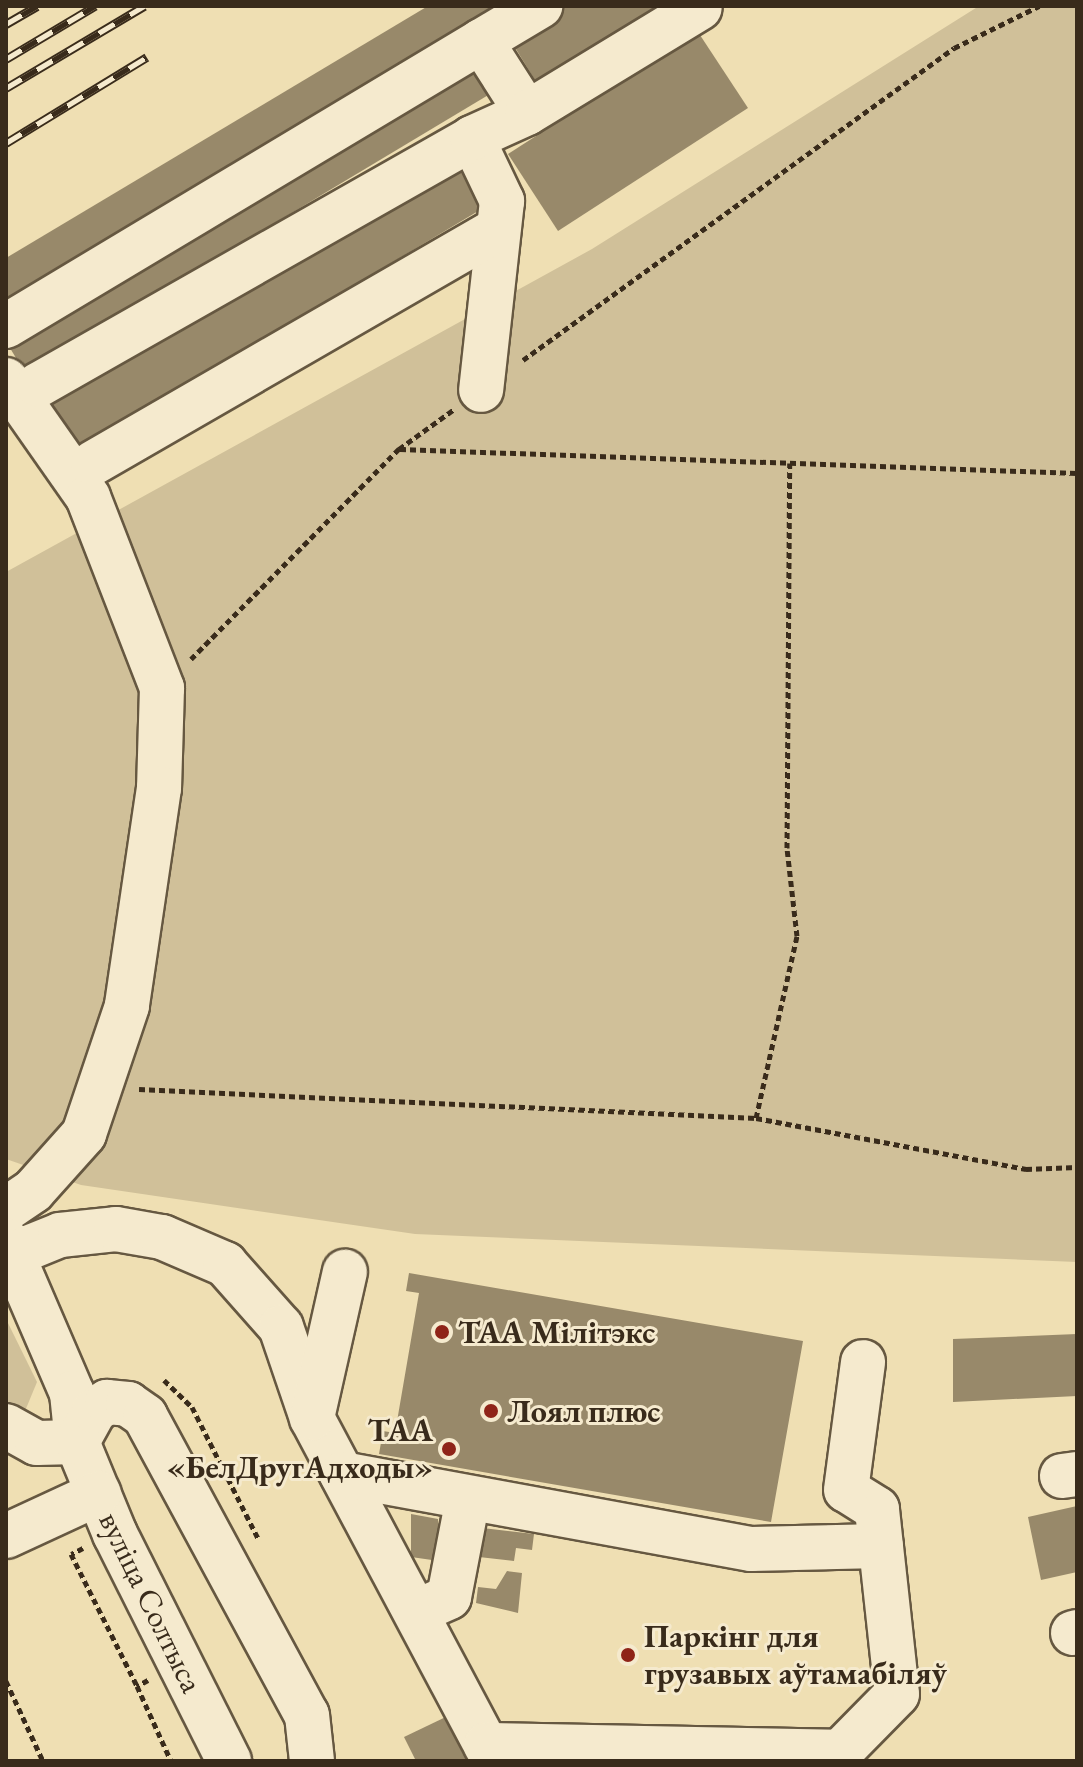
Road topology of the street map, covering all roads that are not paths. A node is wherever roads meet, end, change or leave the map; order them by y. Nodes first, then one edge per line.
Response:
1 (540, 6) edge
2 (700, 8) dead end
3 (481, 41) junction
4 (527, 113) junction
5 (472, 138) junction
6 (498, 229) junction
7 (6, 326) edge
8 (22, 382) edge
9 (481, 390) road end
10 (93, 463) dead end
11 (6, 1209) edge
12 (10, 1247) edge
13 (345, 1272) dead end
14 (863, 1362) dead end
15 (312, 1418) junction
16 (6, 1426) edge
17 (77, 1442) junction
18 (342, 1474) junction
19 (99, 1493) junction
20 (468, 1498) junction
21 (6, 1536) edge
22 (881, 1546) junction
23 (416, 1612) junction
24 (490, 1753) edge
25 (229, 1761) edge
26 (312, 1761) edge

1 - 3 street
2 - 4 street
3 - 4 street
3 - 7 street
4 - 5 street
5 - 6 street
5 - 8 street
6 - 9 street
6 - 10 street
8 - 11 street
12 - 15 street
12 - 17 street, вуліца Солтыса
13 - 15 street
14 - 22 street
15 - 18 street
16 - 17 street
17 - 19 street, вуліца Солтыса
17 - 26 street
18 - 20 street
18 - 23 street
19 - 21 street
19 - 25 street, вуліца Солтыса
20 - 22 street
20 - 23 street
22 - 24 street
23 - 24 street

